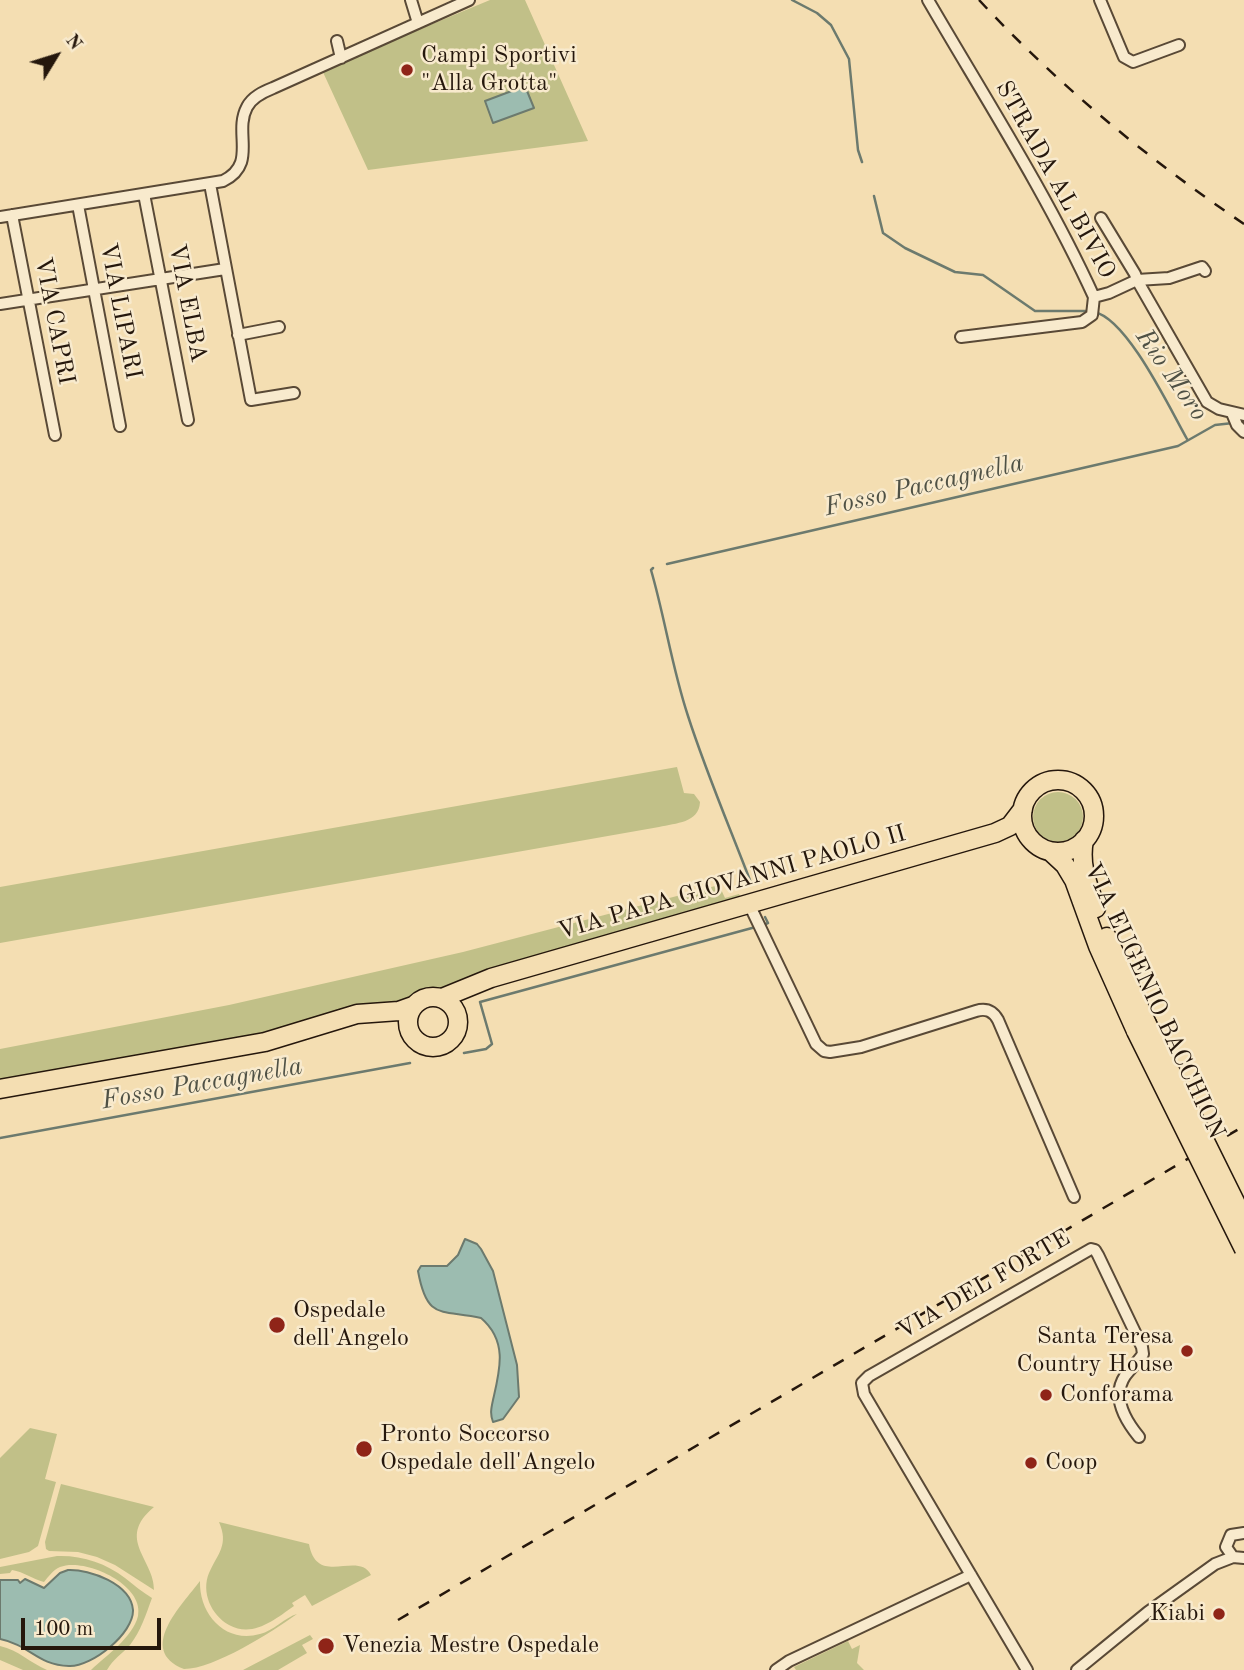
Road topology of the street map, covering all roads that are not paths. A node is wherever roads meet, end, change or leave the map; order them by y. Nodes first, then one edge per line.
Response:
1 (411, 0) edge
2 (469, 0) edge
3 (928, 0) edge
4 (1100, 0) edge
5 (418, 23) junction
6 (337, 41) dead end
7 (1179, 45) dead end
8 (341, 58) junction
9 (210, 184) junction
10 (144, 194) junction
11 (78, 205) junction
12 (6, 216) edge
13 (1101, 218) dead end
14 (225, 269) junction
15 (1205, 271) dead end
16 (161, 280) junction
17 (1137, 280) junction
18 (95, 290) junction
19 (28, 300) junction
20 (0, 303) edge
21 (1093, 306) junction
22 (279, 327) dead end
23 (238, 335) junction
24 (961, 337) dead end
25 (294, 393) dead end
26 (1238, 420) edge
27 (188, 421) dead end
28 (120, 426) dead end
29 (55, 435) dead end
30 (1023, 809) junction
31 (995, 833) junction
32 (1032, 841) junction
33 (1084, 841) junction
34 (1051, 852) junction
35 (749, 904) junction
36 (482, 981) junction
37 (442, 998) junction
38 (413, 1006) junction
39 (383, 1012) junction
40 (457, 1016) junction
41 (1142, 1028) junction
42 (408, 1030) junction
43 (0, 1089) edge
44 (1074, 1197) dead end
45 (1244, 1220) edge
46 (1244, 1249) edge
47 (1139, 1437) dead end
48 (1244, 1533) edge
49 (1226, 1547) junction
50 (1238, 1558) edge
51 (1215, 1564) junction
52 (971, 1574) junction
53 (776, 1670) edge
54 (1027, 1670) edge
55 (1077, 1670) edge

1 - 5 street
2 - 5 street
3 - 21 street, STRADA AL BIVIO
4 - 7 street
5 - 8 street
6 - 8 street
8 - 9 street
9 - 10 street
9 - 14 street
10 - 11 street
10 - 16 street, VIA ELBA
11 - 12 street
11 - 18 street, VIA LIPARI
12 - 19 street, VIA CAPRI
13 - 17 street
14 - 16 street
14 - 23 street
15 - 17 street
16 - 18 street
16 - 27 street, VIA ELBA
17 - 21 street, STRADA AL BIVIO
17 - 26 street, STRADA AL BIVIO
18 - 19 street
18 - 28 street, VIA LIPARI
19 - 20 street
19 - 29 street, VIA CAPRI
21 - 24 street
22 - 23 street
23 - 25 street
30 - 31 main road, VIA PAPA GIOVANNI PAOLO II
30 - 32 main road
30 - 33 main road
31 - 32 main road, VIA PAPA GIOVANNI PAOLO II
31 - 35 main road, VIA PAPA GIOVANNI PAOLO II
32 - 34 main road
33 - 34 main road
33 - 41 main road, VIA EUGENIO BACCHION
34 - 41 main road, VIA EUGENIO BACCHION
35 - 36 main road, VIA PAPA GIOVANNI PAOLO II
35 - 44 street, VIA DEL FORTE
36 - 37 main road, VIA PAPA GIOVANNI PAOLO II
36 - 40 main road
37 - 38 main road
37 - 40 main road
38 - 39 main road
38 - 42 main road
39 - 42 main road
39 - 43 main road
40 - 42 main road
41 - 45 main road, VIA EUGENIO BACCHION, bridge
41 - 46 main road, VIA EUGENIO BACCHION, bridge
47 - 52 street, VIA DEL FORTE
48 - 49 street
49 - 50 street
49 - 51 street
50 - 51 street
51 - 55 street
52 - 53 street
52 - 54 street

